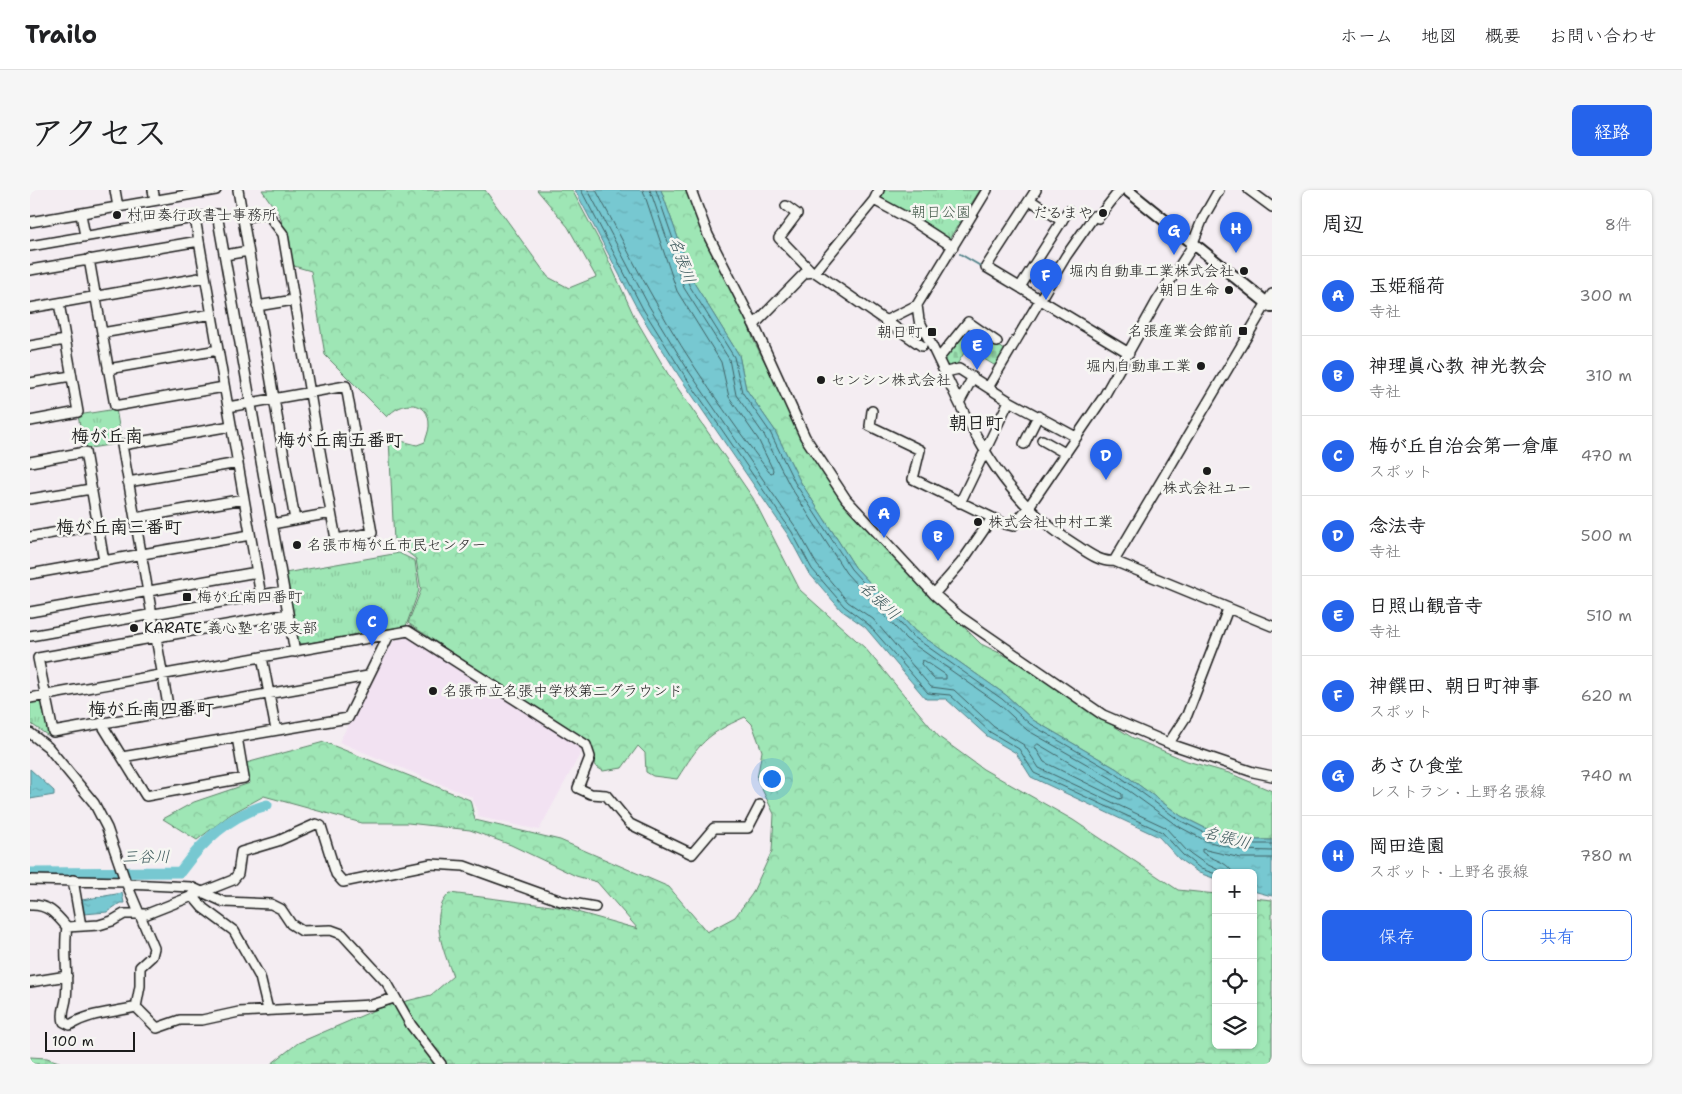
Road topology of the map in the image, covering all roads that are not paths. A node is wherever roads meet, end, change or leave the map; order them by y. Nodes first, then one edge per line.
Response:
1 (115, 190) edge
2 (153, 190) edge
3 (216, 190) edge
4 (238, 190) edge
5 (691, 190) edge
6 (879, 190) edge
7 (987, 190) edge
8 (1036, 190) edge
9 (1120, 190) edge
10 (1127, 190) edge
11 (1219, 190) edge
12 (1249, 190) edge
13 (155, 200) junction
14 (1030, 200) junction
15 (876, 201) junction
16 (786, 206) dead end
17 (118, 207) junction
18 (1272, 207) edge
19 (1068, 211) dead end
20 (81, 214) junction
21 (194, 218) junction
22 (242, 218) junction
23 (1062, 221) junction
24 (30, 222) edge
25 (85, 236) junction
26 (199, 241) junction
27 (1193, 242) junction
28 (30, 246) edge
29 (953, 247) junction
30 (248, 252) junction
31 (225, 255) junction
32 (89, 260) junction
33 (30, 270) edge
34 (813, 272) junction
35 (205, 278) junction
36 (1020, 287) junction
37 (96, 296) junction
38 (294, 300) junction
39 (1040, 300) junction
40 (1270, 301) edge
41 (59, 303) junction
42 (917, 305) junction
43 (257, 306) junction
44 (30, 308) edge
45 (212, 314) junction
46 (885, 321) junction
47 (754, 325) junction
48 (102, 333) junction
49 (65, 340) junction
50 (997, 342) dead end
51 (30, 346) edge
52 (922, 346) dead end
53 (218, 350) junction
54 (1129, 353) junction
55 (939, 358) junction
56 (108, 369) junction
57 (946, 372) junction
58 (71, 376) junction
59 (973, 377) junction
60 (30, 383) edge
61 (989, 386) junction
62 (224, 387) junction
63 (310, 392) junction
64 (274, 398) junction
65 (960, 401) junction
66 (1009, 402) junction
67 (251, 403) junction
68 (228, 407) junction
69 (872, 411) dead end
70 (1038, 416) junction
71 (30, 421) edge
72 (231, 426) junction
73 (1076, 437) junction
74 (1042, 440) dead end
75 (1024, 444) dead end
76 (984, 452) junction
77 (1065, 453) junction
78 (30, 462) edge
79 (238, 463) junction
80 (128, 482) junction
81 (91, 489) junction
82 (30, 499) edge
83 (244, 499) junction
84 (960, 504) junction
85 (1028, 508) junction
86 (331, 514) junction
87 (135, 518) junction
88 (992, 518) junction
89 (295, 520) junction
90 (272, 524) junction
91 (98, 525) junction
92 (250, 536) junction
93 (30, 537) edge
94 (141, 555) junction
95 (104, 561) junction
96 (1114, 561) junction
97 (257, 572) junction
98 (30, 574) edge
99 (148, 591) junction
100 (284, 591) junction
101 (934, 594) junction
102 (261, 596) junction
103 (1228, 609) junction
104 (30, 612) edge
105 (152, 614) junction
106 (288, 614) junction
107 (1272, 626) edge
108 (389, 635) junction
109 (30, 636) edge
110 (156, 638) junction
111 (295, 652) junction
112 (262, 657) junction
113 (162, 675) junction
114 (368, 676) junction
115 (269, 694) junction
116 (44, 696) junction
117 (30, 698) edge
118 (169, 711) junction
119 (101, 723) junction
120 (276, 730) junction
121 (30, 733) edge
122 (237, 737) junction
123 (1169, 743) junction
124 (122, 757) junction
125 (1272, 776) edge
126 (760, 805) dead end
127 (30, 880) edge
128 (73, 880) junction
129 (126, 882) junction
130 (201, 891) junction
131 (192, 896) junction
132 (30, 905) edge
133 (595, 907) dead end
134 (140, 914) junction
135 (81, 926) junction
136 (67, 927) junction
137 (67, 976) junction
138 (30, 982) edge
139 (394, 998) junction
140 (136, 1007) junction
141 (268, 1010) junction
142 (441, 1064) edge

1 - 17 street
2 - 13 street
3 - 13 street
4 - 22 street
5 - 47 street
6 - 15 street
7 - 29 street
8 - 14 street
9 - 39 street
10 - 27 main road
11 - 27 street
12 - 18 street
13 - 17 street
14 - 23 street
14 - 36 street
15 - 29 street
15 - 34 street
16 - 34 street
17 - 20 street
19 - 23 street
20 - 24 street
20 - 25 street
21 - 25 street
21 - 26 street
21 - 31 street
22 - 30 street
22 - 38 street
23 - 36 street
25 - 28 street
26 - 32 street
26 - 35 street
27 - 40 main road
27 - 54 street
29 - 42 street
30 - 31 street
30 - 43 street
31 - 67 street
32 - 33 street
32 - 37 street
34 - 46 street
34 - 47 street
35 - 37 street
35 - 45 street
36 - 39 street
37 - 41 street
37 - 48 street
38 - 43 street
38 - 63 street
39 - 54 street
39 - 61 street
40 - 96 street
41 - 44 street
41 - 49 street
42 - 46 street
42 - 55 street
43 - 64 street
45 - 48 street
45 - 53 street
46 - 52 street
47 - 101 street
48 - 56 street
49 - 51 street
49 - 58 street
50 - 55 street
53 - 56 street
53 - 62 street
54 - 73 street
55 - 57 street
56 - 62 street
57 - 59 street
57 - 65 street
58 - 60 street
58 - 71 street
59 - 61 street
59 - 65 street
61 - 66 street
62 - 68 street
63 - 64 street
63 - 86 street
63 - 86 street
64 - 67 street
64 - 89 street
65 - 76 street
66 - 70 street
66 - 76 street
67 - 68 street
67 - 90 street
68 - 72 street
69 - 84 street
70 - 73 street
70 - 75 street
72 - 79 street
72 - 80 street
73 - 77 street
74 - 77 street
76 - 84 street
76 - 85 street
77 - 85 street
78 - 81 street
79 - 80 street
79 - 83 street
80 - 87 street
81 - 82 street
81 - 91 street
83 - 87 street
83 - 92 street
84 - 88 street
85 - 88 street
85 - 96 street
86 - 89 street
87 - 94 street
88 - 101 street
89 - 90 street
90 - 100 street
91 - 93 street
91 - 95 street
92 - 94 street
92 - 97 street
94 - 95 street
94 - 99 street
95 - 98 street
96 - 103 street
97 - 99 street
97 - 102 street
99 - 104 street
99 - 105 street
100 - 102 street
100 - 106 street
101 - 123 street
102 - 105 street
103 - 107 street
103 - 123 street
105 - 109 street
105 - 110 street
106 - 110 street
106 - 111 street
108 - 111 street
108 - 114 street
108 - 126 street
110 - 113 street
110 - 116 street
111 - 112 street
112 - 113 street
112 - 115 street
113 - 116 street
113 - 118 street
114 - 115 street
114 - 120 street
115 - 118 street
115 - 120 street
116 - 117 street
116 - 119 street
118 - 119 street
119 - 124 street
120 - 122 street
121 - 129 street
122 - 124 street
122 - 124 street
123 - 125 street
127 - 128 street
128 - 129 street
128 - 135 street
129 - 130 street
129 - 134 street
130 - 131 street
130 - 133 street
130 - 139 street
131 - 134 street
131 - 141 street
132 - 136 street
134 - 135 street
134 - 140 street
135 - 136 street
136 - 137 street
137 - 138 street
137 - 140 street
139 - 141 street
139 - 142 street
140 - 141 street

